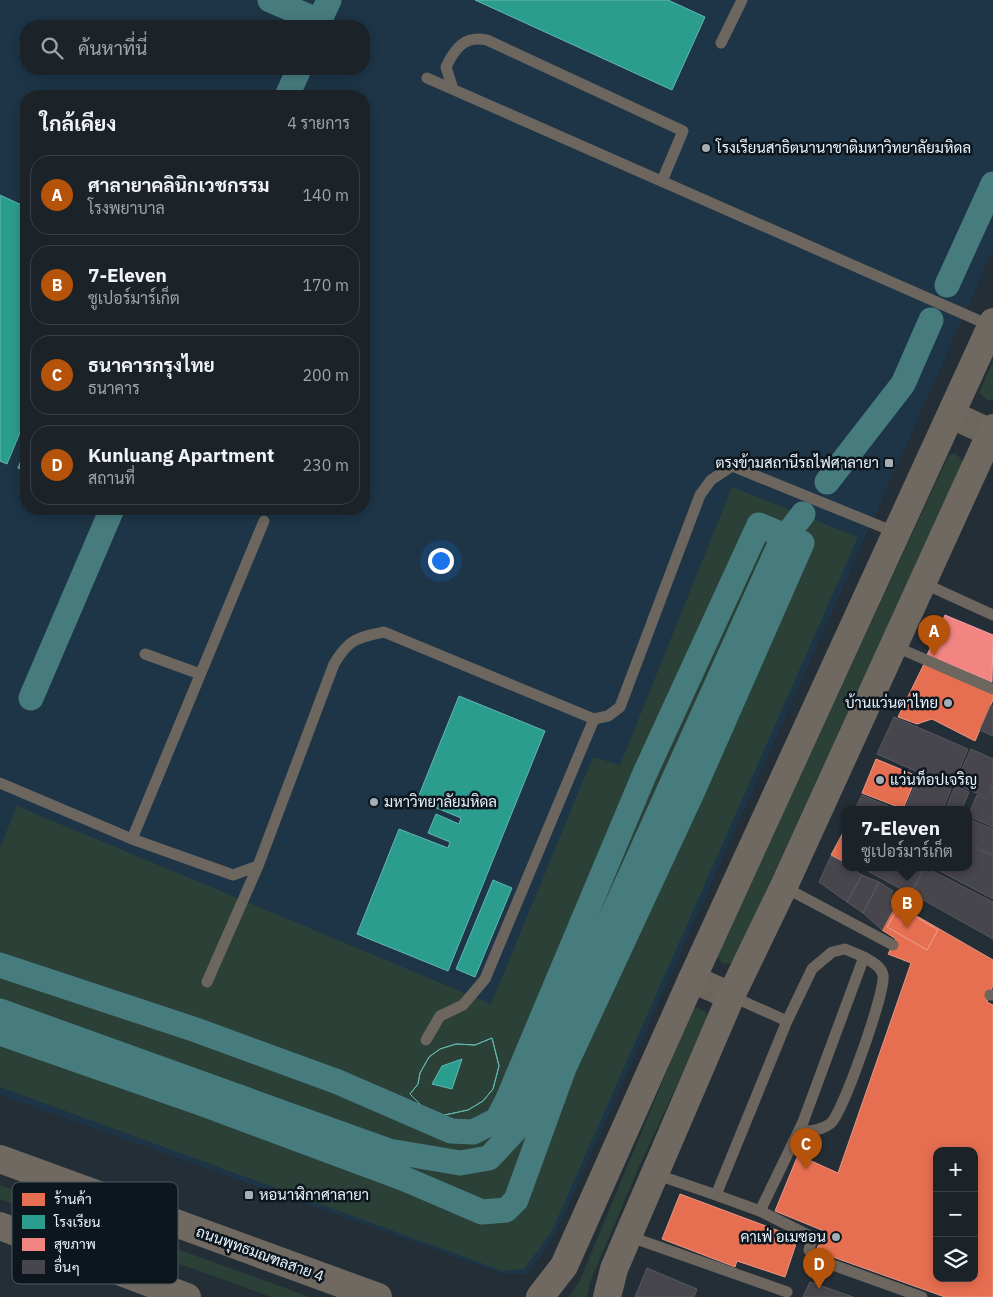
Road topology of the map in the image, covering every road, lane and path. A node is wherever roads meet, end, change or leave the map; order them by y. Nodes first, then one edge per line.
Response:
1 (742, 0) edge
2 (721, 44) dead end
3 (427, 78) dead end
4 (453, 89) junction
5 (662, 181) junction
6 (992, 324) edge
7 (952, 415) junction
8 (992, 431) edge
9 (264, 521) dead end
10 (898, 533) junction
11 (923, 583) junction
12 (993, 615) edge
13 (894, 646) junction
14 (145, 654) dead end
15 (200, 674) junction
16 (993, 689) edge
17 (594, 719) junction
18 (0, 783) edge
19 (132, 839) junction
20 (258, 866) junction
21 (784, 886) junction
22 (893, 945) dead end
23 (864, 957) junction
24 (692, 980) junction
25 (207, 982) dead end
26 (731, 996) junction
27 (787, 1021) junction
28 (426, 1040) dead end
29 (798, 1132) junction
30 (0, 1159) edge
31 (655, 1174) junction
32 (63, 1182) edge
33 (716, 1195) junction
34 (760, 1211) junction
35 (178, 1224) edge
36 (0, 1226) edge
37 (12, 1231) edge
38 (628, 1236) junction
39 (153, 1284) edge
40 (787, 1292) dead end
41 (187, 1297) edge
42 (378, 1297) edge
43 (540, 1297) edge
44 (607, 1297) edge
45 (922, 1297) edge

1 - 2 lane
3 - 4 lane
4 - 5 lane
4 - 5 lane
5 - 6 lane
6 - 7 main road
7 - 8 street
7 - 10 main road
8 - 11 main road
9 - 15 lane
10 - 17 lane
10 - 24 main road
11 - 12 lane
11 - 13 main road
13 - 16 lane
13 - 21 main road
14 - 15 lane
15 - 19 lane
17 - 20 lane
17 - 28 lane
18 - 19 lane
19 - 20 lane
20 - 25 lane
21 - 22 lane
21 - 26 main road
23 - 27 lane
23 - 29 lane
23 - 29 lane
24 - 26 street
24 - 43 main road
26 - 27 lane
26 - 31 main road
27 - 33 lane
29 - 34 lane
30 - 32 main road, ถนนพุทธมณฑลสาย 4
31 - 33 lane
31 - 38 main road
33 - 34 lane
34 - 45 lane
35 - 42 main road, ถนนพุทธมณฑลสาย 4
36 - 37 main road
38 - 40 lane
38 - 44 main road
39 - 41 main road

